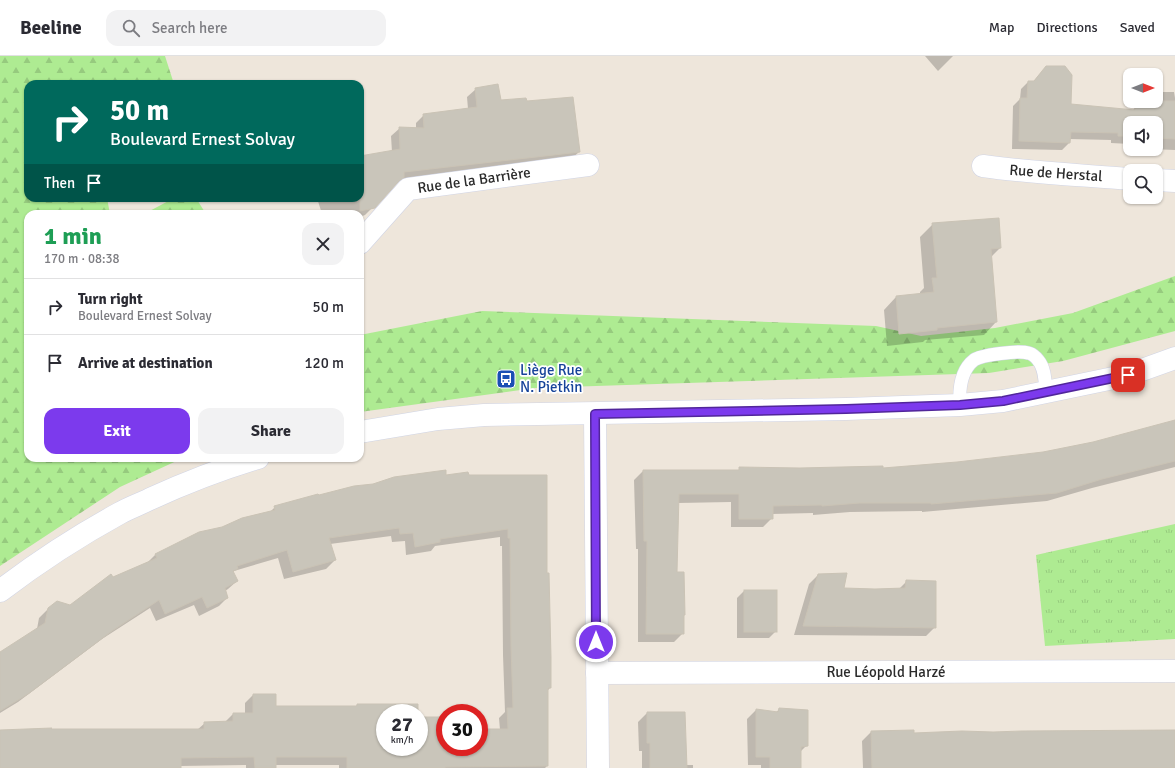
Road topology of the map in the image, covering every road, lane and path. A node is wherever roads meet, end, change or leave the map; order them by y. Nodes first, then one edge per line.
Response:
1 (588, 165) dead end
2 (983, 166) dead end
3 (1123, 178) edge
4 (1163, 180) edge
5 (1175, 181) edge
6 (364, 238) edge
7 (1175, 358) edge
8 (1046, 392) junction
9 (960, 405) junction
10 (595, 414) junction
11 (364, 431) edge
12 (246, 462) edge
13 (0, 591) edge
14 (1175, 670) edge
15 (597, 673) junction
16 (598, 768) edge

1 - 6 street, Rue de la Barrière
2 - 3 street, Rue de Herstal
4 - 5 street
7 - 8 street
8 - 9 street
8 - 9 lane
9 - 10 street
10 - 11 street
10 - 15 street
12 - 13 street
14 - 15 street, Rue Léopold Harzé
15 - 16 street

